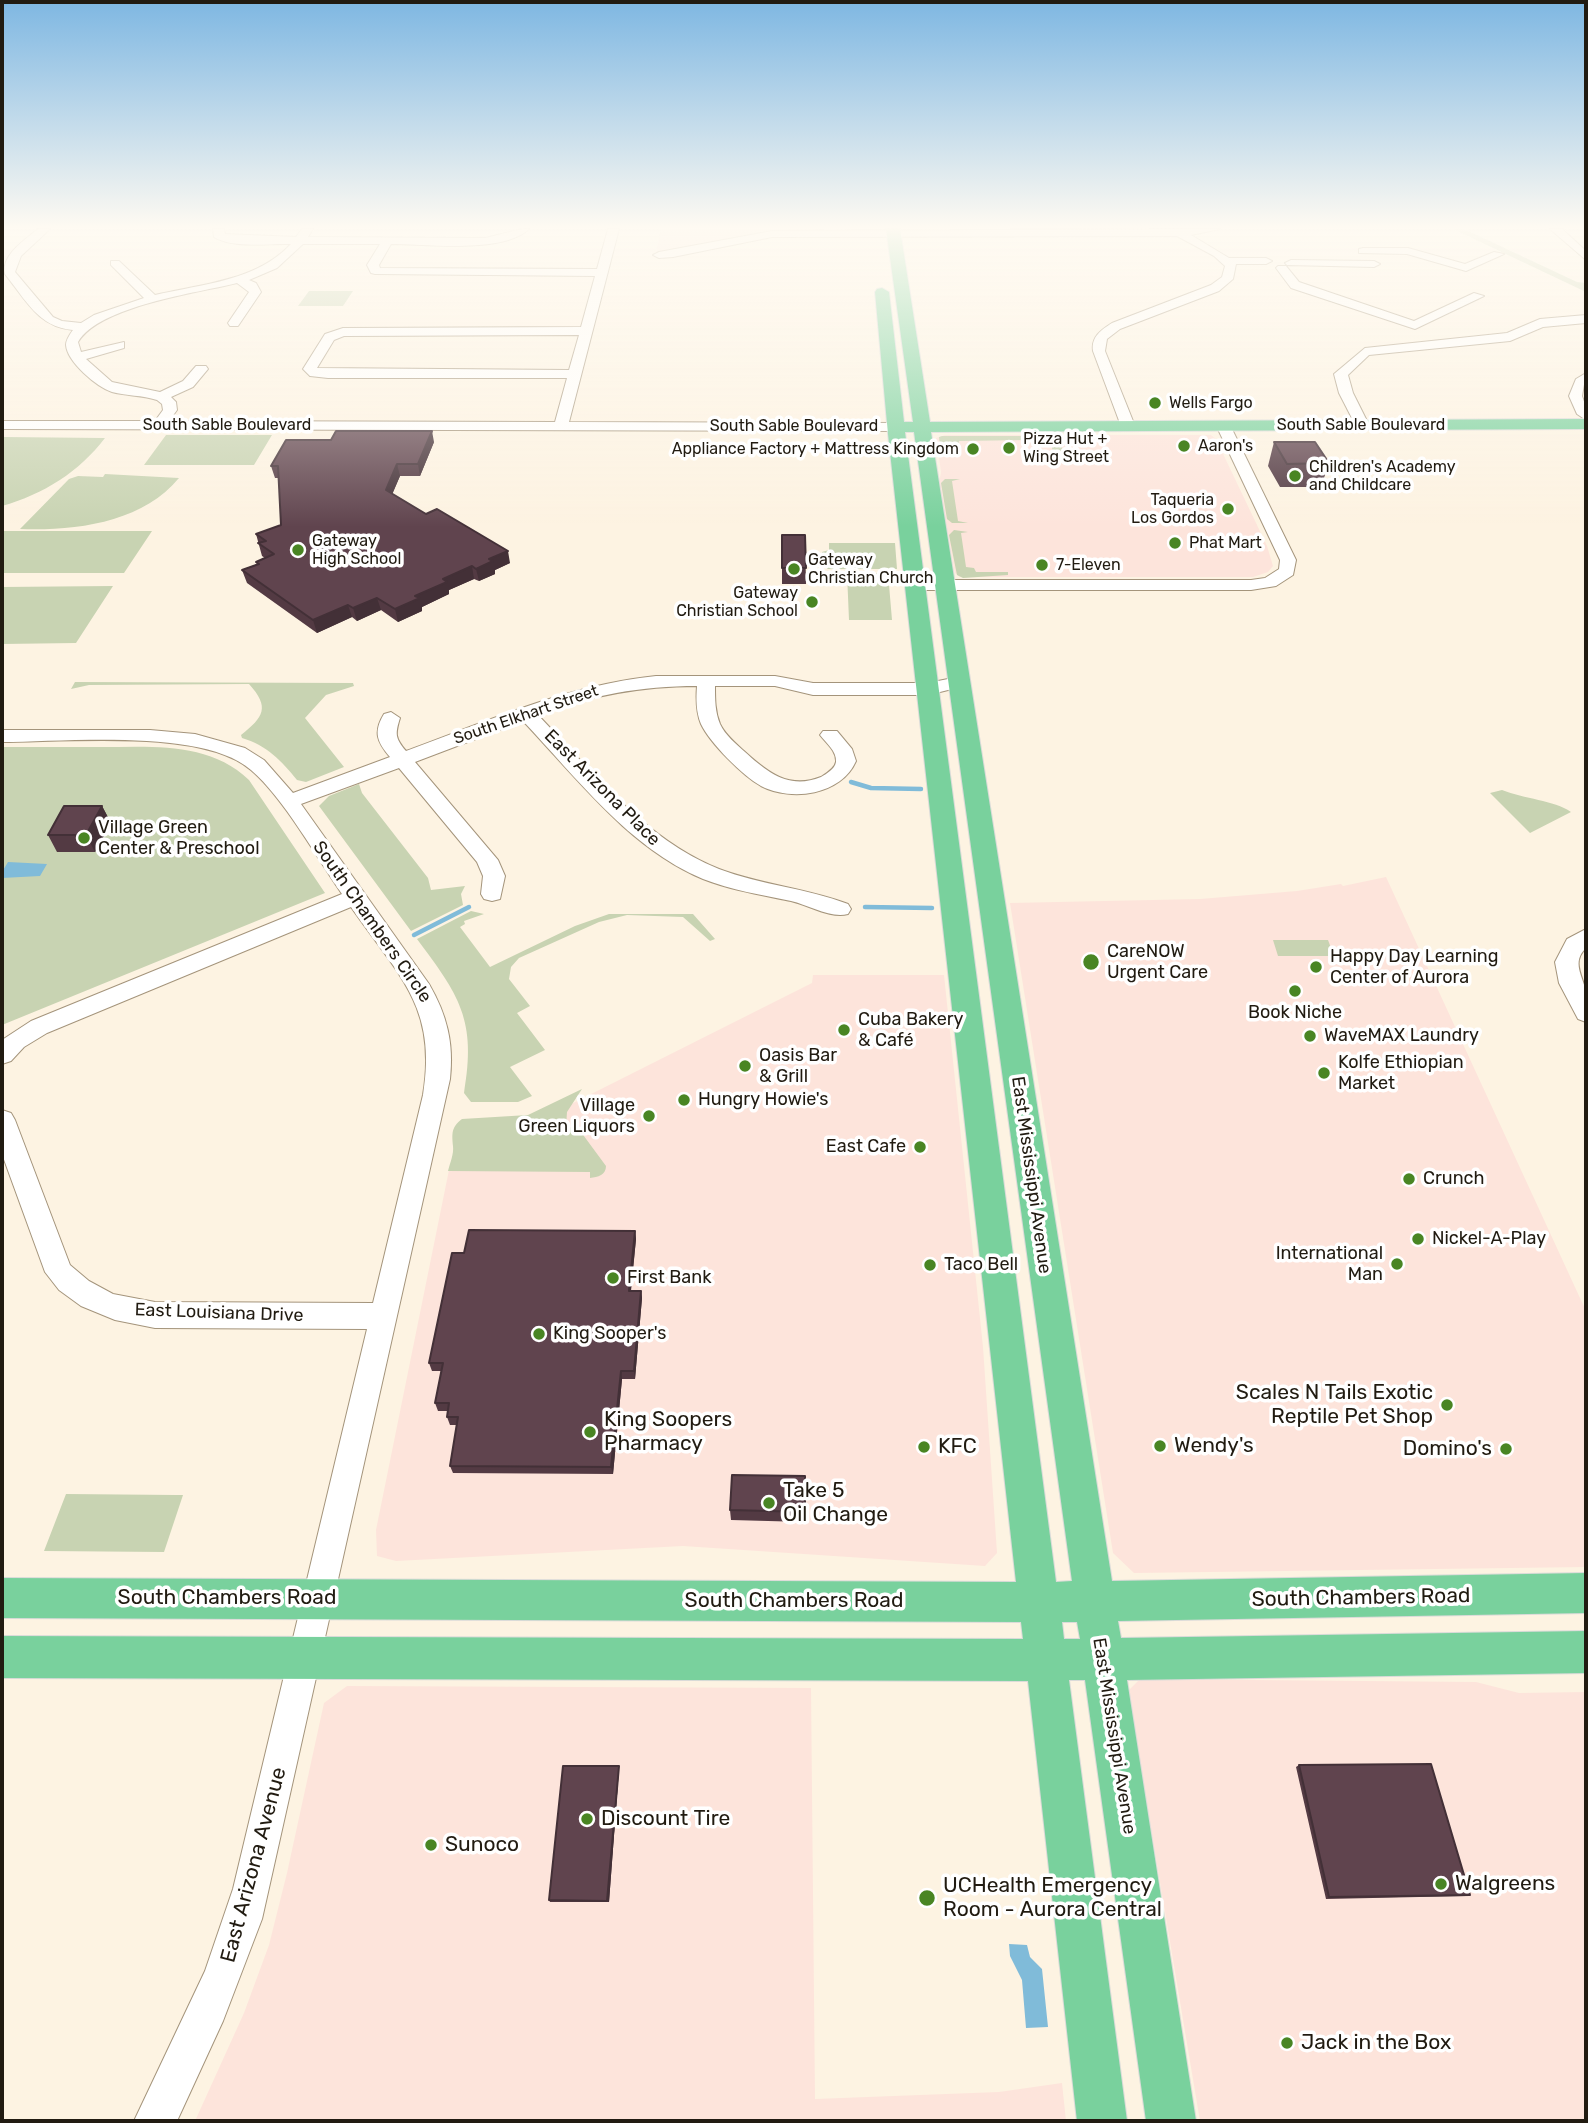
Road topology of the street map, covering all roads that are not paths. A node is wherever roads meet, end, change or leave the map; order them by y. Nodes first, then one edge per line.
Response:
1 (81, 328) edge
2 (588, 328) edge
3 (886, 328) edge
4 (906, 328) edge
5 (1113, 328) edge
6 (1529, 328) edge
7 (587, 331) junction
8 (118, 345) dead end
9 (80, 357) junction
10 (201, 369) dead end
11 (575, 374) junction
12 (1586, 377) edge
13 (162, 397) junction
14 (1586, 416) edge
15 (2, 425) edge
16 (159, 425) junction
17 (561, 425) junction
18 (1223, 425) junction
19 (1362, 425) junction
20 (1586, 425) edge
21 (1128, 426) junction
22 (896, 427) junction
23 (920, 427) junction
24 (916, 585) junction
25 (944, 585) junction
26 (706, 681) junction
27 (938, 681) junction
28 (526, 713) junction
29 (391, 718) dead end
30 (830, 735) dead end
31 (2, 736) edge
32 (402, 759) junction
33 (288, 802) junction
34 (492, 894) dead end
35 (355, 897) junction
36 (840, 909) dead end
37 (1586, 937) edge
38 (1586, 1013) edge
39 (2, 1055) edge
40 (2, 1121) edge
41 (384, 1316) junction
42 (1586, 1593) edge
43 (2, 1598) edge
44 (320, 1598) junction
45 (1039, 1602) junction
46 (1094, 1602) junction
47 (1586, 1653) edge
48 (2, 1657) edge
49 (306, 1658) junction
50 (1046, 1660) junction
51 (1102, 1660) junction
52 (155, 2121) edge
53 (1102, 2121) edge
54 (1171, 2121) edge

1 - 9 street
2 - 7 street
3 - 22 main road, East Mississippi Avenue
4 - 23 main road, East Mississippi Avenue
5 - 21 street
6 - 19 street
7 - 11 street
7 - 11 street
8 - 9 street
9 - 13 street
10 - 13 street
11 - 17 street
12 - 14 street
13 - 16 street
15 - 16 street, South Sable Boulevard
16 - 17 street, South Sable Boulevard
17 - 22 street, South Sable Boulevard
18 - 19 main road, South Sable Boulevard
18 - 21 main road, South Sable Boulevard
18 - 25 street
19 - 20 main road, South Sable Boulevard
21 - 23 main road, South Sable Boulevard
22 - 23 main road, South Sable Boulevard
22 - 24 main road, East Mississippi Avenue
23 - 25 main road, East Mississippi Avenue
24 - 25 street
24 - 27 main road, East Mississippi Avenue
25 - 27 main road, East Mississippi Avenue
26 - 27 street, South Elkhart Street
26 - 28 street, South Elkhart Street
26 - 30 street
27 - 45 main road, East Mississippi Avenue
27 - 46 main road, East Mississippi Avenue
28 - 32 street, South Elkhart Street
28 - 36 street, East Arizona Place
29 - 32 street
31 - 33 street, South Chambers Circle
32 - 33 street, South Elkhart Street
32 - 34 street
33 - 35 street, South Chambers Circle
35 - 39 street
35 - 41 street, South Chambers Circle
37 - 38 street
40 - 41 street, East Louisiana Drive
41 - 44 street, South Chambers Circle
42 - 46 main road, South Chambers Road
43 - 44 main road, South Chambers Road
44 - 45 main road, South Chambers Road
44 - 49 street, East Arizona Avenue
45 - 46 main road, South Chambers Road
45 - 50 main road, East Mississippi Avenue
46 - 51 main road, East Mississippi Avenue
47 - 51 main road
48 - 49 main road
49 - 50 main road
49 - 52 street, East Arizona Avenue
50 - 51 main road
50 - 53 main road, East Mississippi Avenue
51 - 54 main road, East Mississippi Avenue

